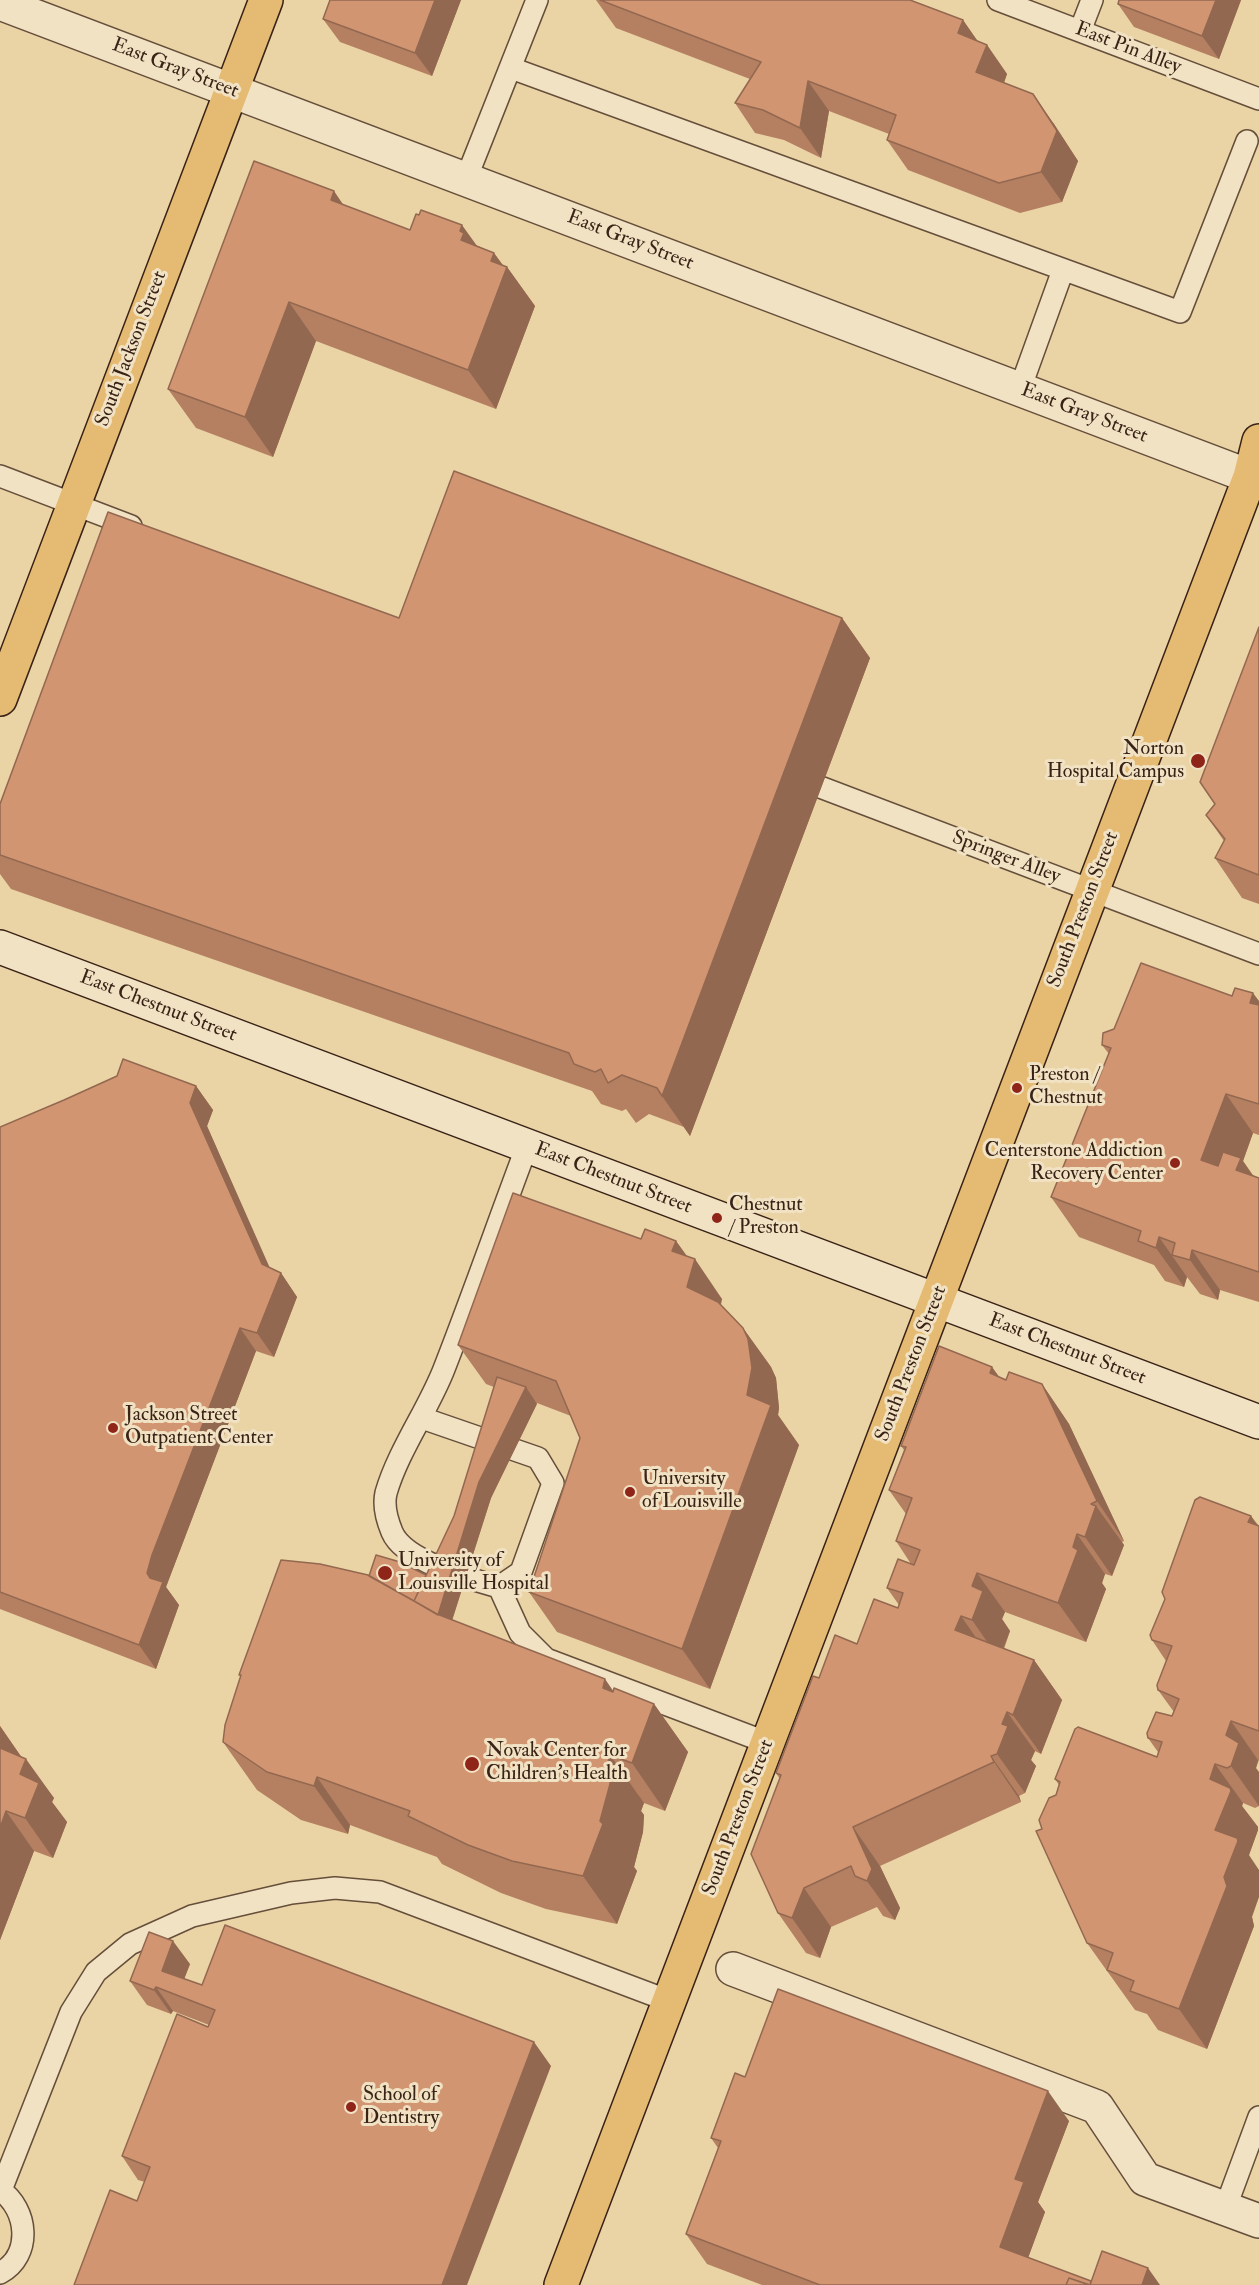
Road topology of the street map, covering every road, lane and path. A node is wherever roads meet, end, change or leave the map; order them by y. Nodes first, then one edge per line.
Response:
1 (266, 0) edge
2 (537, 0) edge
3 (998, 0) edge
4 (1092, 0) edge
5 (0, 3) edge
6 (1080, 31) junction
7 (511, 68) junction
8 (232, 91) junction
9 (1259, 99) edge
10 (1247, 141) dead end
11 (466, 179) junction
12 (1063, 270) junction
13 (1020, 389) junction
14 (1259, 441) edge
15 (0, 476) edge
16 (1254, 478) edge
17 (74, 504) junction
18 (149, 533) edge
19 (0, 699) edge
20 (820, 787) dead end
21 (1092, 890) junction
22 (0, 947) edge
23 (1259, 954) edge
24 (527, 1146) junction
25 (935, 1301) junction
26 (422, 1418) junction
27 (1259, 1422) edge
28 (498, 1587) junction
29 (768, 1743) junction
30 (734, 1969) dead end
31 (669, 2001) junction
32 (1259, 2117) edge
33 (1, 2190) edge
34 (1225, 2209) junction
35 (1259, 2221) edge
36 (0, 2273) edge
37 (561, 2285) edge

1 - 8 main road, South Jackson Street
2 - 7 lane
3 - 6 lane, East Pin Alley
4 - 6 lane
5 - 8 street, East Gray Street
6 - 9 lane, East Pin Alley
7 - 11 lane
7 - 12 lane
8 - 11 street, East Gray Street
8 - 17 main road, South Jackson Street
10 - 12 lane
11 - 13 street, East Gray Street
12 - 13 lane
13 - 16 street, East Gray Street
14 - 16 main road, South Preston Street
15 - 17 lane
16 - 21 main road, South Preston Street
17 - 18 lane
17 - 19 main road, South Jackson Street
20 - 21 lane, Springer Alley
21 - 23 lane, Springer Alley
21 - 25 main road, South Preston Street
22 - 24 street, East Chestnut Street
24 - 25 street, East Chestnut Street
24 - 26 lane
25 - 27 street, East Chestnut Street
25 - 29 main road, South Preston Street
26 - 28 lane
26 - 28 lane
28 - 29 lane
29 - 31 main road, South Preston Street
30 - 34 street
31 - 33 lane
31 - 37 main road, South Preston Street
32 - 34 lane
33 - 36 lane
34 - 35 street

